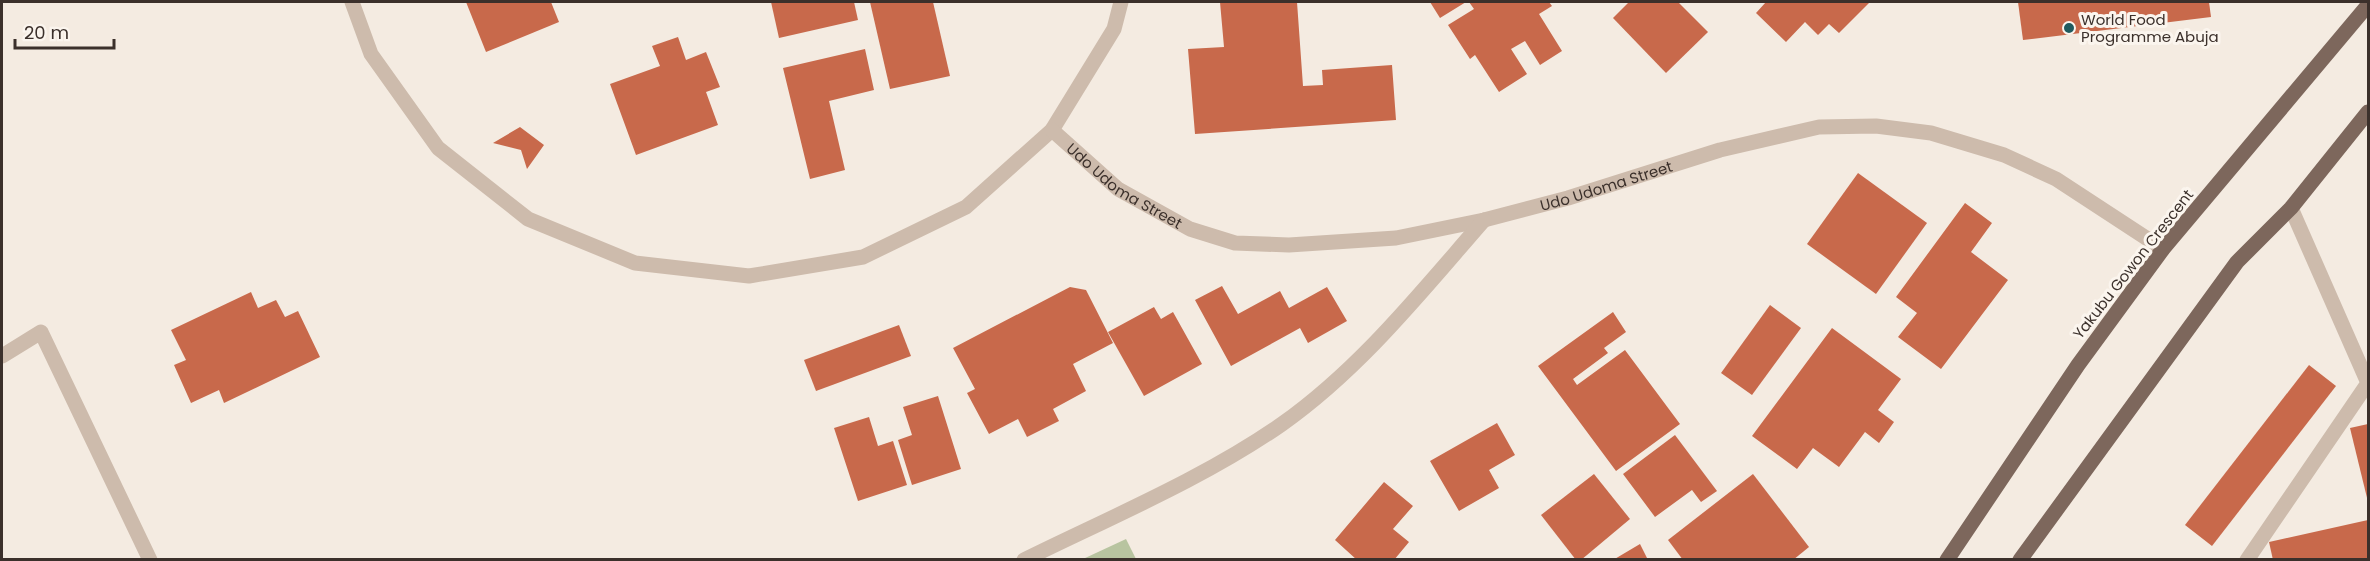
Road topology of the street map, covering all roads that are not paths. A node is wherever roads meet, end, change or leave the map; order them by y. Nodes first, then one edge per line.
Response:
1 (352, 2) edge
2 (1121, 2) edge
3 (2365, 2) edge
4 (2368, 6) edge
5 (2368, 112) edge
6 (1052, 130) junction
7 (2291, 208) junction
8 (1484, 220) junction
9 (2163, 249) junction
10 (2, 356) edge
11 (150, 560) edge
12 (1024, 560) edge
13 (1947, 560) edge
14 (2020, 560) edge
15 (2247, 560) edge

1 - 6 street
2 - 6 street
3 - 4 street
4 - 9 main road, Yakubu Gowon Crescent
5 - 7 main road
6 - 8 street, Udo Udoma Street
7 - 14 main road
7 - 15 street
8 - 9 street, Udo Udoma Street
8 - 12 street
9 - 13 main road, Yakubu Gowon Crescent
10 - 11 street

